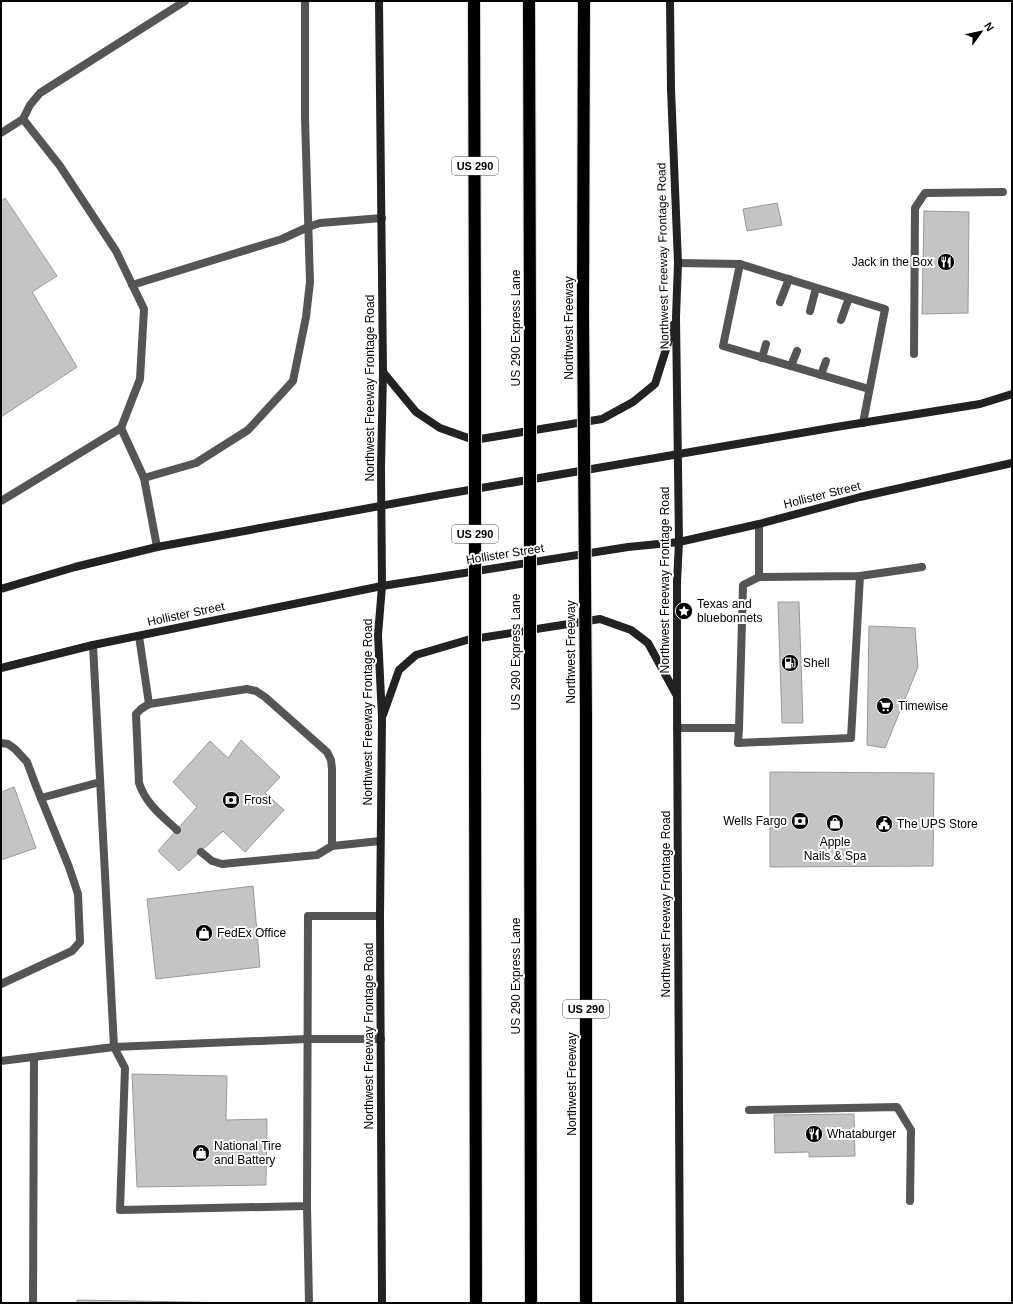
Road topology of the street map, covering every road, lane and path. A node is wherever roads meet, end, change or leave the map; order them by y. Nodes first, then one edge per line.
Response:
1 (185, 1) edge
2 (305, 1) edge
3 (379, 1) edge
4 (474, 1) edge
5 (529, 1) edge
6 (584, 1) edge
7 (670, 1) edge
8 (23, 119) junction
9 (1, 133) edge
10 (1002, 192) dead end
11 (382, 218) junction
12 (308, 227) junction
13 (678, 263) junction
14 (740, 264) junction
15 (789, 279) junction
16 (132, 284) junction
17 (816, 288) junction
18 (849, 298) junction
19 (780, 302) dead end
20 (810, 311) dead end
21 (676, 317) junction
22 (841, 320) dead end
23 (766, 344) dead end
24 (797, 351) dead end
25 (914, 354) dead end
26 (762, 358) junction
27 (826, 361) dead end
28 (791, 366) junction
29 (383, 372) junction
30 (821, 375) junction
31 (869, 390) junction
32 (1012, 394) edge
33 (863, 423) junction
34 (121, 428) junction
35 (677, 454) junction
36 (1012, 463) edge
37 (144, 478) junction
38 (1, 501) edge
39 (382, 506) junction
40 (760, 524) junction
41 (679, 542) junction
42 (157, 547) junction
43 (922, 567) dead end
44 (860, 576) junction
45 (759, 577) junction
46 (382, 586) junction
47 (1, 589) edge
48 (139, 636) junction
49 (93, 645) junction
50 (1, 668) edge
51 (677, 695) junction
52 (149, 704) junction
53 (382, 718) junction
54 (677, 728) junction
55 (738, 728) junction
56 (1, 743) edge
57 (100, 782) junction
58 (41, 798) junction
59 (177, 830) dead end
60 (380, 841) junction
61 (332, 846) junction
62 (201, 852) dead end
63 (380, 916) junction
64 (1, 984) edge
65 (307, 1039) junction
66 (381, 1040) junction
67 (114, 1047) junction
68 (34, 1057) junction
69 (1, 1061) edge
70 (749, 1110) dead end
71 (910, 1201) dead end
72 (307, 1206) junction
73 (33, 1303) edge
74 (308, 1303) edge
75 (382, 1303) edge
76 (476, 1303) edge
77 (531, 1303) edge
78 (586, 1303) edge
79 (680, 1303) edge

1 - 8 lane
2 - 12 lane
3 - 11 main road, Northwest Freeway Frontage Road
4 - 76 highway, US 290, bridge
5 - 77 highway, US 290 Express Lane, bridge
6 - 78 highway, Northwest Freeway / US 290, bridge
7 - 13 main road, Northwest Freeway Frontage Road
8 - 9 lane
8 - 16 lane
10 - 25 lane
11 - 12 lane
11 - 29 main road, Northwest Freeway Frontage Road
12 - 16 lane
12 - 37 lane
13 - 14 lane
13 - 21 main road, Northwest Freeway Frontage Road
14 - 15 lane
14 - 26 lane
15 - 17 lane
15 - 19 lane
16 - 34 lane
17 - 18 lane
17 - 20 lane
18 - 22 lane
18 - 31 lane
21 - 29 main road
21 - 35 main road, Northwest Freeway Frontage Road
23 - 26 lane
24 - 28 lane
26 - 28 lane
27 - 30 lane
28 - 30 lane
29 - 39 main road, Northwest Freeway Frontage Road
30 - 31 lane
31 - 33 lane
32 - 33 main road
33 - 35 main road
34 - 37 lane
34 - 38 lane
35 - 39 main road
35 - 41 main road, Northwest Freeway Frontage Road
36 - 40 main road, Hollister Street
37 - 42 lane
39 - 42 main road
39 - 46 main road, Northwest Freeway Frontage Road
40 - 41 main road, Hollister Street
40 - 45 lane
41 - 46 main road, Hollister Street
41 - 51 main road, Northwest Freeway Frontage Road
42 - 47 main road
43 - 44 lane
44 - 45 lane
44 - 55 lane
45 - 55 lane
46 - 48 main road, Hollister Street
46 - 53 main road, Northwest Freeway Frontage Road
48 - 49 main road, Hollister Street
48 - 52 lane
49 - 50 main road, Hollister Street
49 - 57 lane
51 - 53 main road
51 - 54 main road, Northwest Freeway Frontage Road
52 - 59 lane
52 - 61 lane
53 - 60 main road, Northwest Freeway Frontage Road
54 - 55 lane
54 - 79 main road, Northwest Freeway Frontage Road
56 - 58 lane
57 - 58 lane
57 - 67 lane
58 - 64 lane
60 - 61 lane
60 - 63 main road, Northwest Freeway Frontage Road
61 - 62 lane
63 - 65 lane
63 - 66 main road, Northwest Freeway Frontage Road
65 - 66 lane
65 - 67 lane
65 - 72 lane
66 - 75 main road, Northwest Freeway Frontage Road
67 - 68 lane
67 - 72 lane
68 - 69 lane
68 - 73 lane
70 - 71 lane
72 - 74 lane

